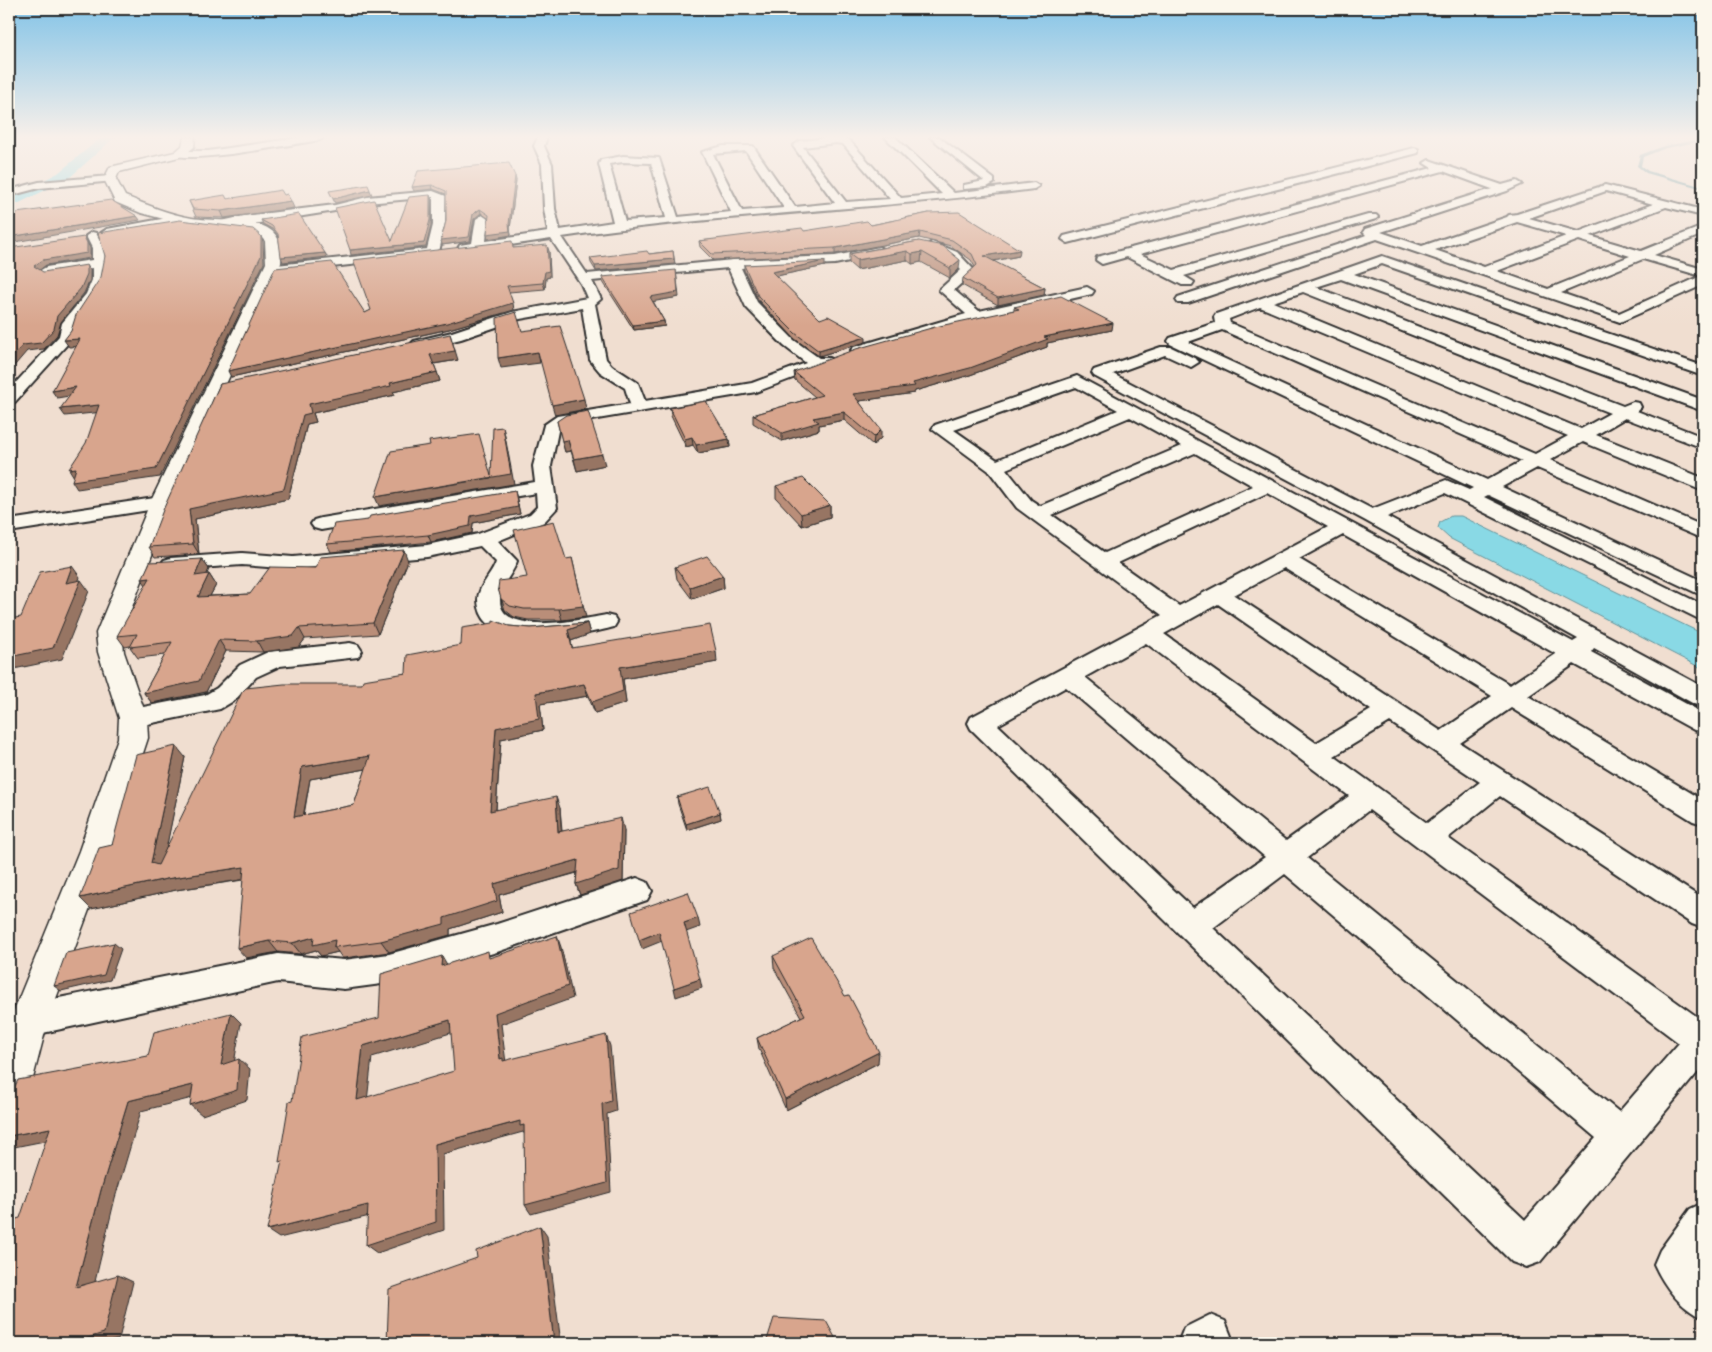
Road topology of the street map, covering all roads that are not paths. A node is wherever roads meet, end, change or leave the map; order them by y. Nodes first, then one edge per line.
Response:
1 (122, 200) edge
2 (367, 200) edge
3 (440, 200) edge
4 (548, 200) edge
5 (613, 200) edge
6 (667, 200) edge
7 (731, 200) edge
8 (784, 200) edge
9 (838, 200) edge
10 (904, 200) edge
11 (1220, 200) edge
12 (1324, 200) joint
13 (1467, 200) edge
14 (1570, 200) edge
15 (1654, 200) edge
16 (898, 201) joint
17 (1461, 202) junction
18 (1666, 203) junction
19 (842, 205) junction
20 (1193, 207) junction
21 (1480, 208) dead end
22 (791, 210) junction
23 (1498, 213) dead end
24 (1703, 213) edge
25 (738, 215) junction
26 (1372, 217) junction
27 (1517, 218) junction
28 (482, 219) edge
29 (178, 220) junction
30 (673, 221) junction
31 (1237, 223) junction
32 (1393, 224) junction
33 (221, 225) junction
34 (620, 226) junction
35 (1254, 230) dead end
36 (1703, 230) edge
37 (555, 236) junction
38 (1270, 236) dead end
39 (1377, 236) junction
40 (1578, 236) junction
41 (1287, 242) junction
42 (919, 244) edge
43 (477, 246) junction
44 (896, 247) edge
45 (1421, 251) junction
46 (433, 252) junction
47 (1128, 252) junction
48 (1642, 255) junction
49 (1102, 260) junction
50 (98, 262) junction
51 (733, 264) junction
52 (272, 269) junction
53 (1118, 269) dead end
54 (46, 271) edge
55 (1482, 272) junction
56 (1703, 273) edge
57 (1341, 274) junction
58 (1172, 275) junction
59 (583, 278) junction
60 (1703, 280) edge
61 (1304, 287) junction
62 (1087, 291) dead end
63 (1207, 292) junction
64 (1548, 294) junction
65 (1183, 300) dead end
66 (1260, 302) junction
67 (588, 303) junction
68 (976, 316) junction
69 (1223, 325) junction
70 (404, 347) edge
71 (817, 364) junction
72 (1702, 370) edge
73 (1525, 374) junction
74 (1662, 391) junction
75 (1481, 394) junction
76 (9, 400) edge
77 (1703, 406) edge
78 (639, 407) junction
79 (1131, 411) junction
80 (1623, 412) junction
81 (1582, 435) junction
82 (1703, 443) edge
83 (1196, 446) junction
84 (1536, 460) junction
85 (996, 467) junction
86 (1703, 485) edge
87 (543, 486) junction
88 (1268, 486) junction
89 (1446, 486) junction
90 (1478, 493) junction
91 (161, 503) junction
92 (1038, 514) junction
93 (1371, 516) junction
94 (321, 524) dead end
95 (9, 526) edge
96 (1344, 527) junction
97 (1703, 533) edge
98 (484, 539) junction
99 (1284, 559) junction
100 (1103, 562) junction
101 (137, 566) junction
102 (1703, 589) edge
103 (1218, 594) junction
104 (1703, 614) edge
105 (1178, 616) junction
106 (606, 622) dead end
107 (1148, 633) junction
108 (1594, 638) junction
109 (350, 651) dead end
110 (1574, 653) junction
111 (1068, 676) junction
112 (1510, 696) junction
113 (1703, 698) edge
114 (1390, 710) junction
115 (134, 718) junction
116 (1703, 724) edge
117 (1442, 743) junction
118 (1314, 756) junction
119 (1500, 781) junction
120 (1369, 796) junction
121 (1703, 813) edge
122 (1428, 839) junction
123 (1286, 856) junction
124 (637, 891) dead end
125 (1703, 915) edge
126 (1191, 927) junction
127 (29, 1020) junction
128 (9, 1094) edge
129 (1622, 1136) junction
130 (1703, 1222) edge
131 (1703, 1298) edge

1 - 29 main road
2 - 33 street
3 - 46 street
4 - 37 street
5 - 34 street
6 - 30 street
7 - 25 street
8 - 22 street
9 - 19 street
10 - 16 street
11 - 20 street
12 - 26 street
12 - 31 street
13 - 17 street
14 - 27 street
15 - 18 street
16 - 19 street
17 - 21 street
17 - 32 street
18 - 24 street
18 - 40 street
19 - 22 street
20 - 31 street
20 - 49 street
22 - 25 street
23 - 27 street
25 - 30 street
26 - 32 street
26 - 41 street
27 - 40 street
27 - 45 street
28 - 43 street
29 - 33 main road
29 - 50 street
30 - 34 street
31 - 35 street
31 - 47 street
32 - 39 street
33 - 52 main road
34 - 37 street
36 - 48 street
37 - 43 street
37 - 59 street
38 - 41 street
39 - 45 street
39 - 63 street
40 - 48 street
40 - 55 street
41 - 58 street
42 - 68 street
43 - 46 street
44 - 51 street
45 - 55 street
46 - 52 street
47 - 49 street
47 - 58 street
48 - 56 street
48 - 64 street
49 - 53 street
50 - 54 street
50 - 76 street
51 - 59 street
51 - 71 street
52 - 91 main road
55 - 64 street
57 - 61 street
57 - 72 street
57 - 74 street
58 - 63 street
59 - 67 street
60 - 64 street
61 - 66 street
61 - 73 street
62 - 68 street
63 - 65 street
66 - 69 street
66 - 75 street
67 - 70 street
67 - 78 street
68 - 71 street
69 - 84 street
69 - 90 street
71 - 78 street
72 - 74 street
73 - 75 street
73 - 80 street
74 - 77 street
74 - 80 street
75 - 81 street
78 - 87 street
79 - 83 street
79 - 85 street
79 - 85 street
80 - 81 street
80 - 82 street
81 - 84 street
81 - 86 street
83 - 88 street
83 - 92 street
84 - 90 street
84 - 97 street
85 - 92 street
87 - 94 street
87 - 98 street
88 - 96 street
88 - 100 street
89 - 90 street
89 - 93 street
89 - 93 street
90 - 102 street
90 - 104 street
91 - 95 street
91 - 101 main road
92 - 100 street
93 - 108 street
96 - 99 street
96 - 110 street
98 - 101 street
98 - 106 street
99 - 103 street
99 - 112 street
100 - 105 street
101 - 115 main road
103 - 105 street
103 - 114 street
105 - 107 street
107 - 111 street
107 - 118 street
108 - 110 street
108 - 113 street
109 - 115 street
110 - 112 street
110 - 116 street
111 - 123 street
111 - 126 street
112 - 117 street
112 - 121 street
114 - 117 street
114 - 118 street
115 - 127 main road
117 - 119 street
118 - 120 street
119 - 122 street
119 - 125 street
120 - 122 street
120 - 123 street
122 - 129 street
123 - 126 street
123 - 129 street
124 - 127 street
126 - 129 street
127 - 128 main road
130 - 131 street

